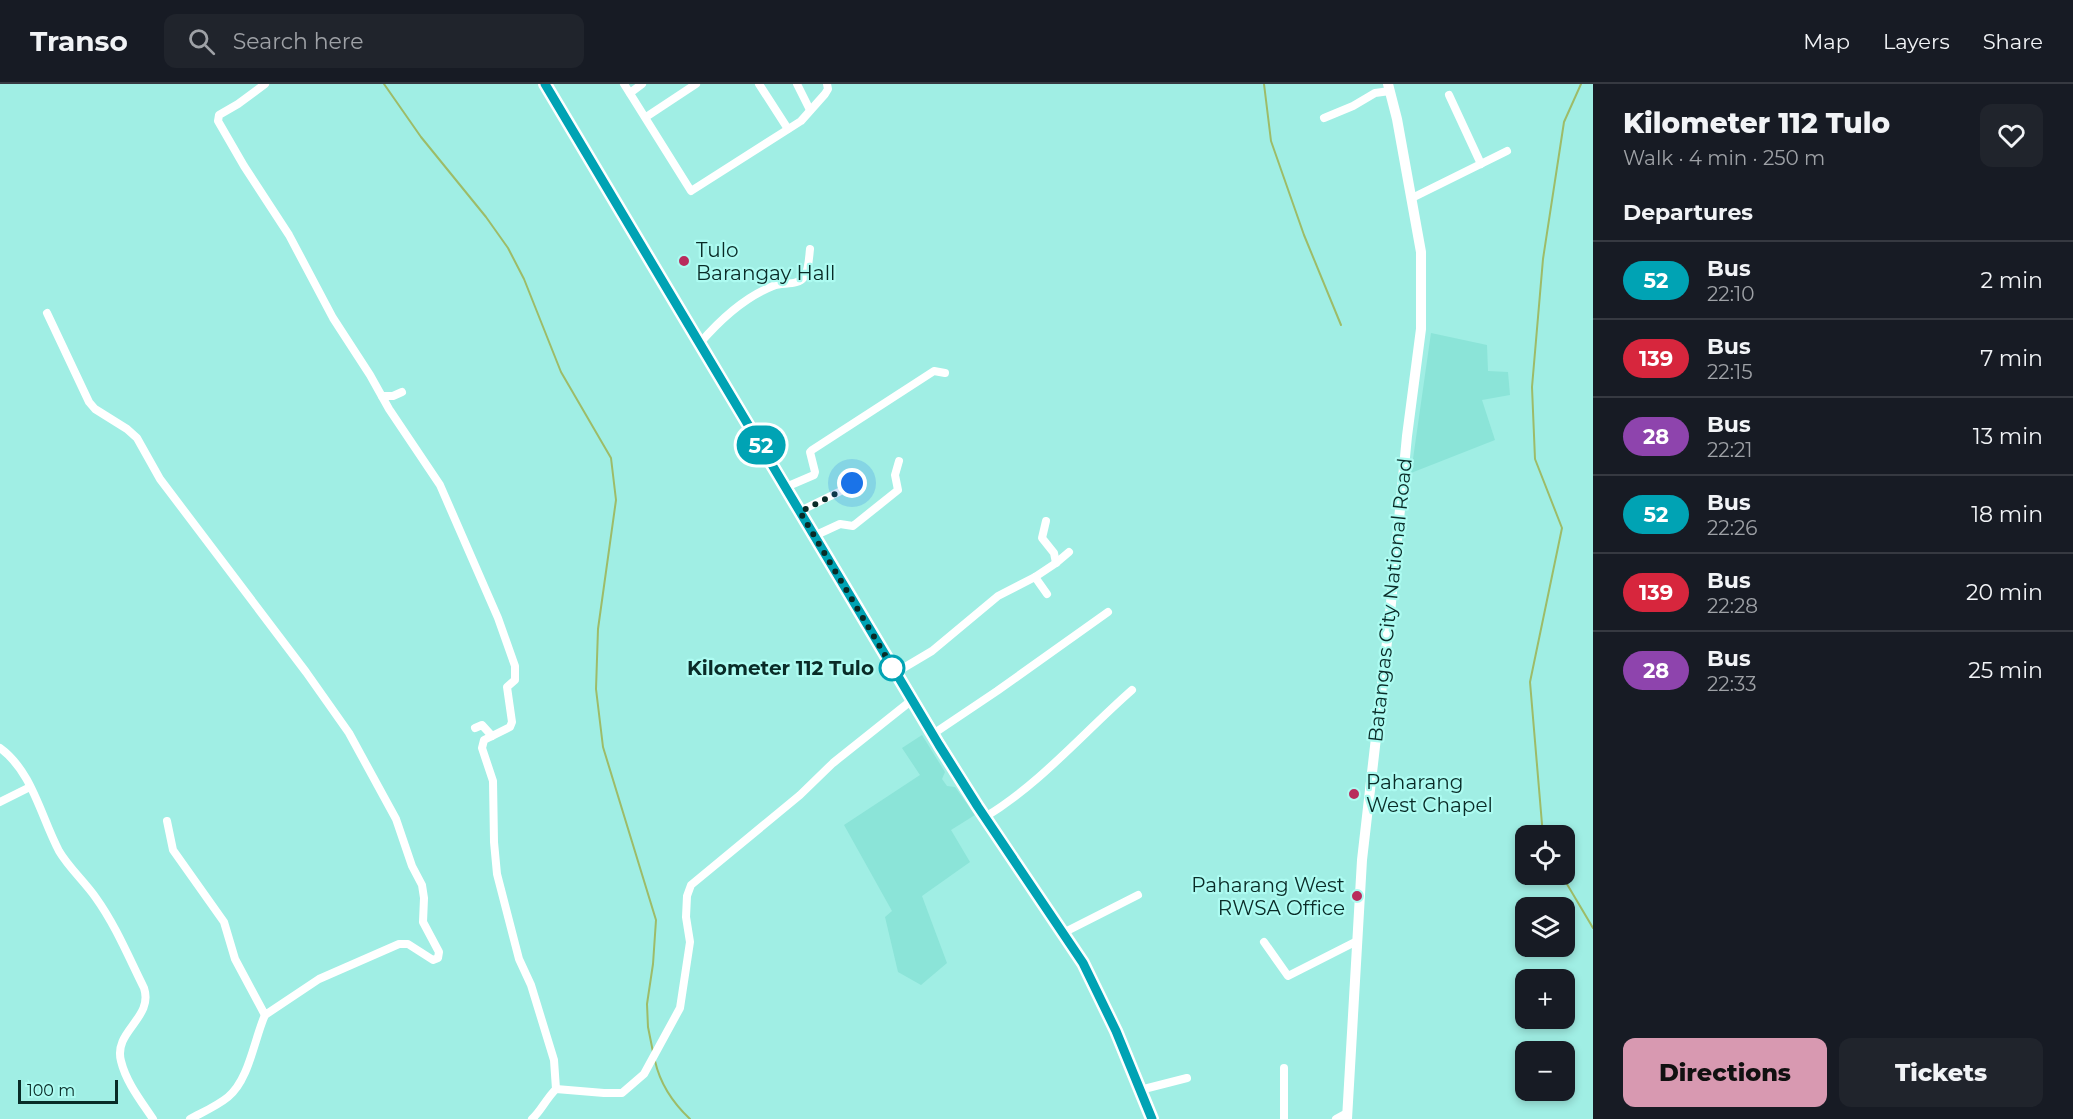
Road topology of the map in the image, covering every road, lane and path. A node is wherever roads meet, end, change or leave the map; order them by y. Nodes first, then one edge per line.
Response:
1 (266, 84) edge
2 (545, 84) edge
3 (624, 84) edge
4 (642, 84) edge
5 (696, 84) edge
6 (759, 84) edge
7 (797, 84) edge
8 (827, 84) edge
9 (1389, 87) edge
10 (630, 93) junction
11 (1449, 95) dead end
12 (810, 110) junction
13 (646, 117) junction
14 (1324, 118) dead end
15 (788, 129) junction
16 (1507, 151) dead end
17 (1481, 164) junction
18 (1412, 198) junction
19 (810, 249) dead end
20 (47, 313) dead end
21 (700, 343) junction
22 (945, 373) dead end
23 (402, 392) dead end
24 (382, 396) junction
25 (900, 461) dead end
26 (850, 478) dead end
27 (786, 487) junction
28 (800, 512) junction
29 (1046, 521) dead end
30 (814, 536) junction
31 (1069, 552) dead end
32 (1056, 563) junction
33 (1035, 577) junction
34 (1047, 594) dead end
35 (1108, 612) dead end
36 (895, 672) junction
37 (1132, 690) dead end
38 (912, 700) junction
39 (475, 728) dead end
40 (933, 734) junction
41 (492, 736) junction
42 (0, 748) edge
43 (30, 787) junction
44 (0, 802) edge
45 (984, 817) junction
46 (167, 821) dead end
47 (1138, 895) dead end
48 (1063, 933) junction
49 (1357, 941) junction
50 (1264, 942) dead end
51 (265, 1015) junction
52 (1284, 1068) dead end
53 (1187, 1078) dead end
54 (556, 1089) junction
55 (1140, 1090) junction
56 (1347, 1116) edge
57 (536, 1117) edge
58 (153, 1119) edge
59 (190, 1119) edge
60 (1152, 1119) edge
61 (1284, 1119) edge
62 (1336, 1119) edge

1 - 24 street
2 - 21 main road
3 - 10 street
4 - 10 street
5 - 13 street
6 - 15 street
7 - 12 street
8 - 12 street
9 - 14 street
9 - 18 street, Batangas City National Road
10 - 13 street
11 - 17 street
12 - 15 street
13 - 15 street
16 - 17 street
17 - 18 street
18 - 49 street, Batangas City National Road
19 - 21 street
20 - 51 street
21 - 27 main road
22 - 27 street
23 - 24 street
24 - 41 street
25 - 30 street
26 - 28 street
27 - 28 main road
28 - 30 main road
29 - 32 street
30 - 36 main road
31 - 32 street
32 - 33 street
33 - 34 street
33 - 36 street
35 - 40 street
36 - 38 main road
37 - 45 street
38 - 40 main road
38 - 54 street
39 - 41 street
40 - 45 main road
41 - 54 street
42 - 43 street
43 - 44 street
43 - 58 street
45 - 48 main road
46 - 51 street
47 - 48 street
48 - 55 main road
49 - 50 street
49 - 56 street, Batangas City National Road
51 - 59 street
52 - 61 street
53 - 55 street
54 - 57 street
55 - 60 main road
56 - 62 street

